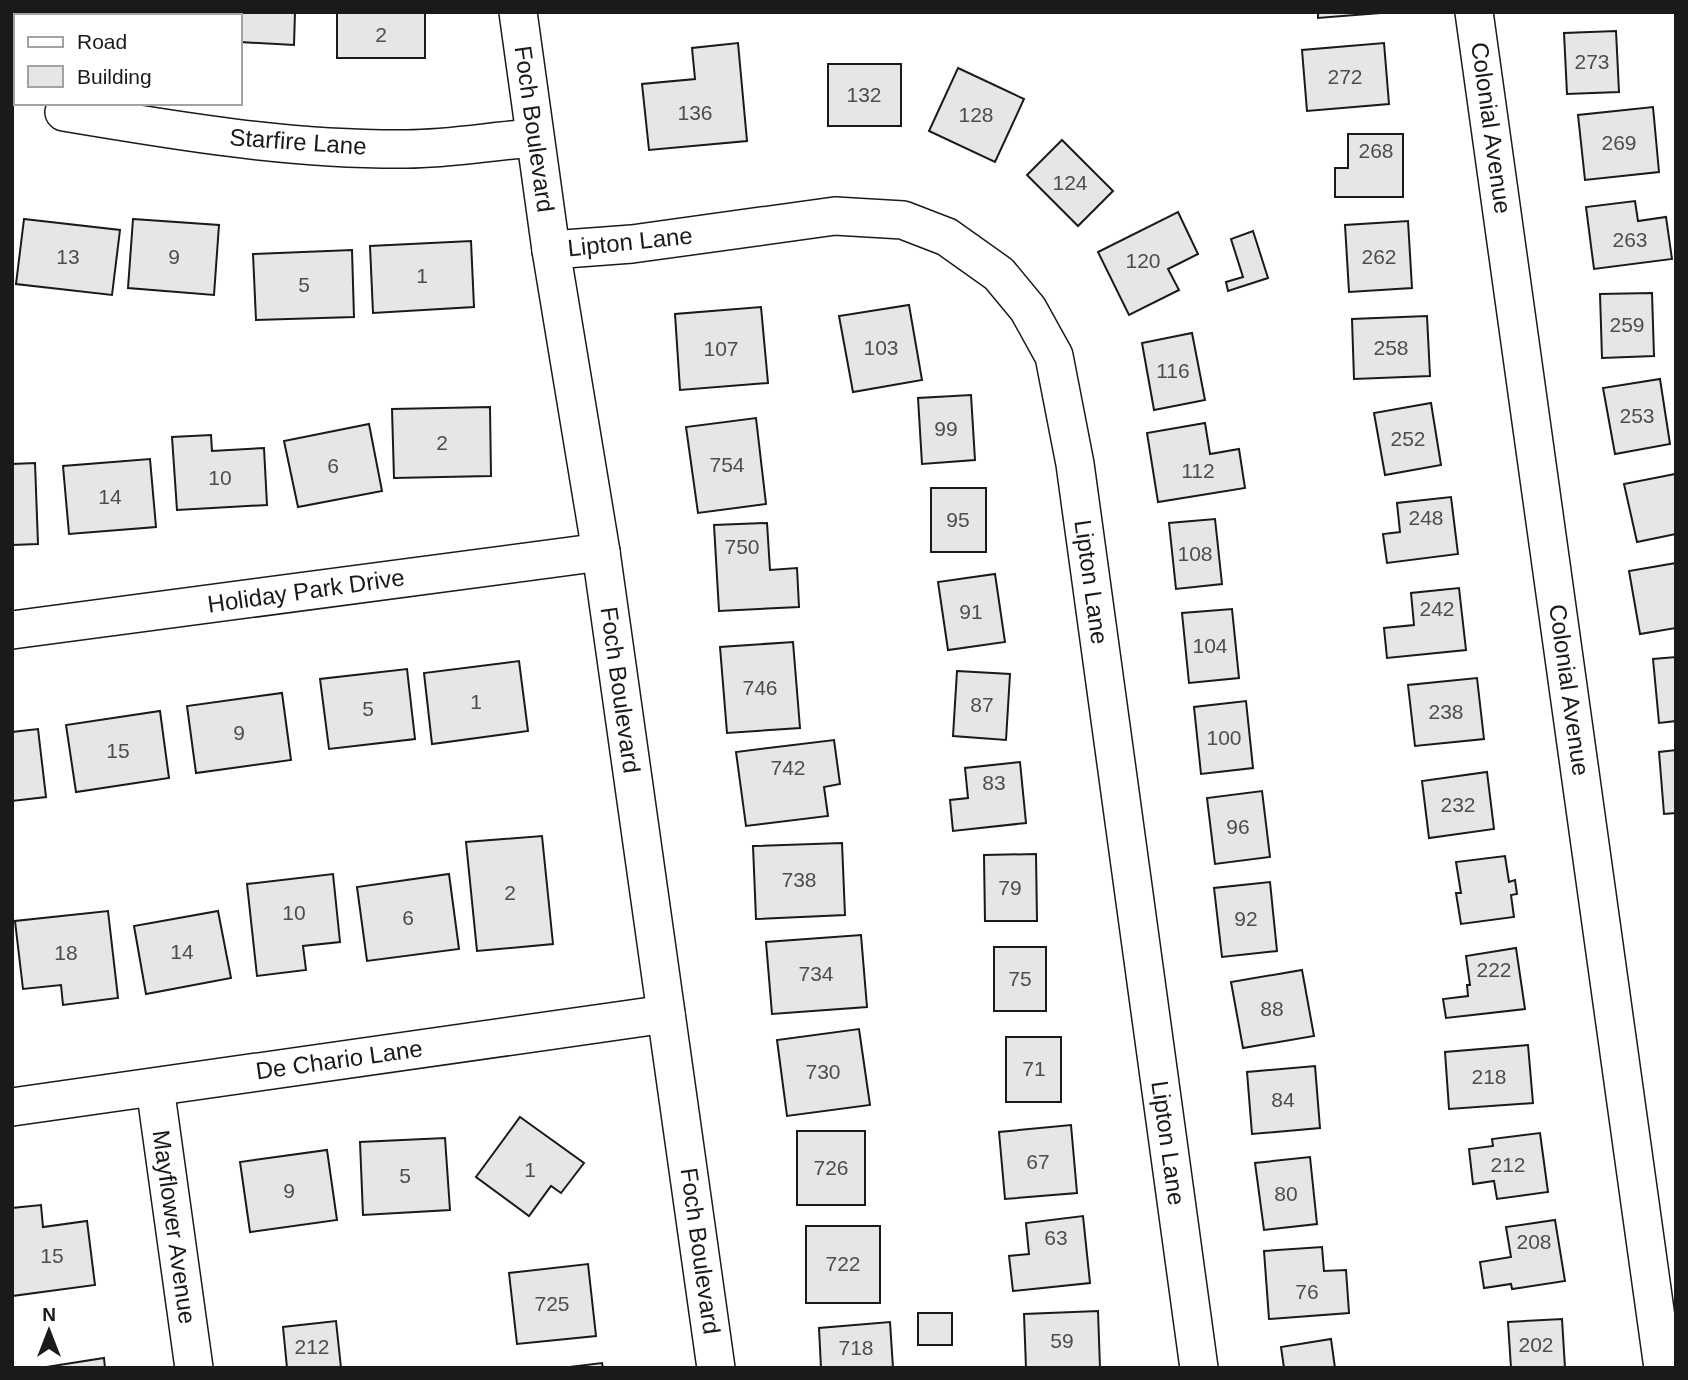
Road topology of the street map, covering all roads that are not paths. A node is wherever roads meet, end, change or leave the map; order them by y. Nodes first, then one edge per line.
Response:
1 (518, 12) edge
2 (1474, 12) edge
3 (64, 112) dead end
4 (534, 138) junction
5 (551, 250) junction
6 (601, 552) junction
7 (12, 631) edge
8 (666, 1014) junction
9 (155, 1087) junction
10 (12, 1107) edge
11 (194, 1368) edge
12 (716, 1368) edge
13 (1199, 1368) edge
14 (1663, 1368) edge

1 - 4 street, Foch Boulevard
2 - 14 street, Colonial Avenue
3 - 4 street, Starfire Lane
4 - 5 street, Foch Boulevard
5 - 6 street, Foch Boulevard
5 - 13 street, Lipton Lane
6 - 7 street, Holiday Park Drive
6 - 8 street, Foch Boulevard
8 - 9 street, De Chario Lane
8 - 12 street, Foch Boulevard
9 - 10 street, De Chario Lane
9 - 11 street, Mayflower Avenue

